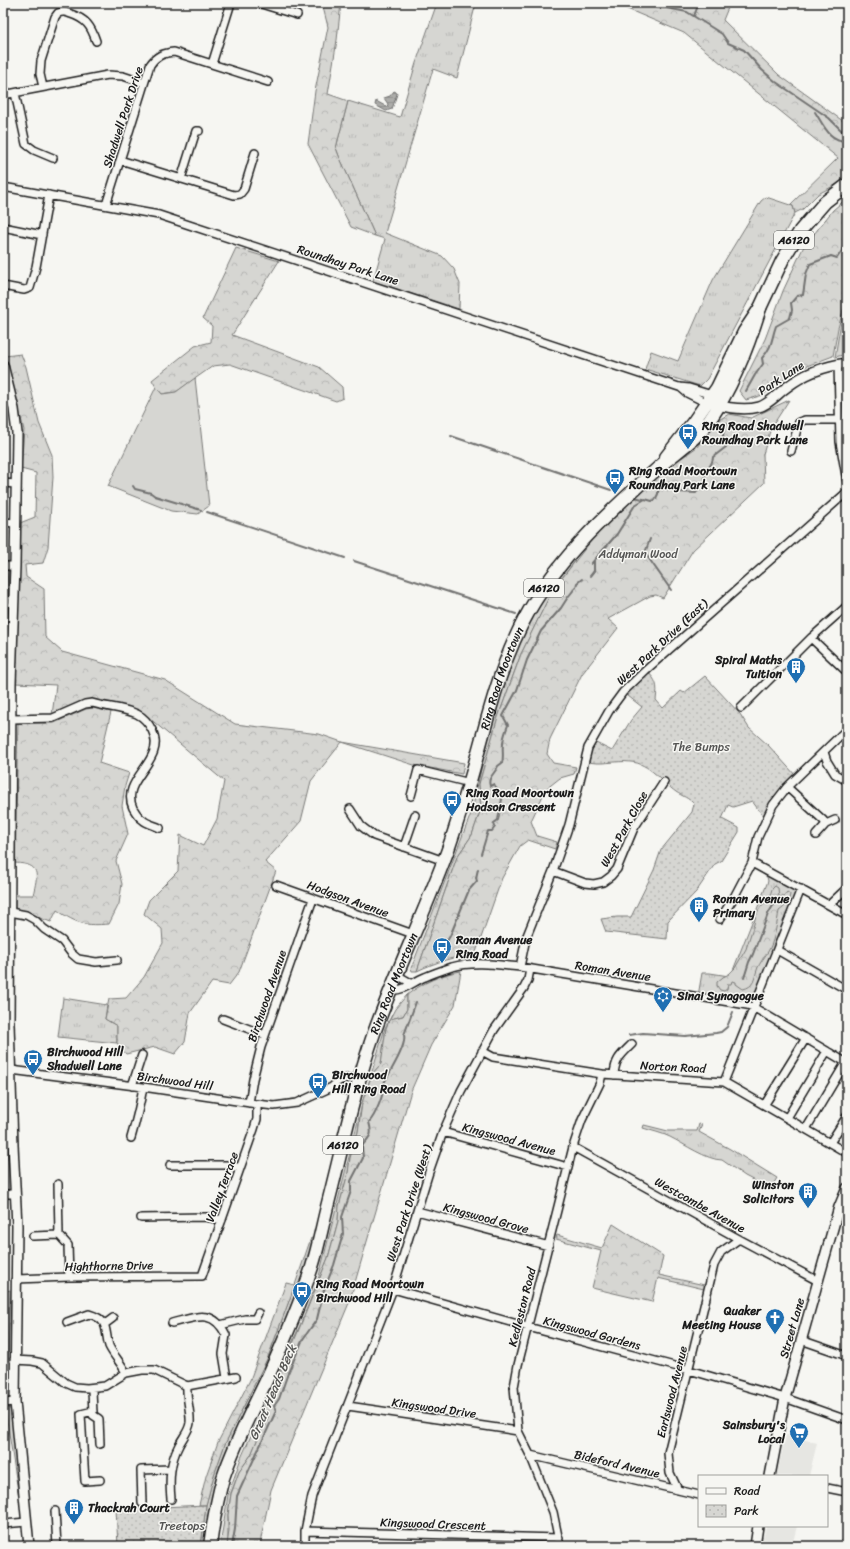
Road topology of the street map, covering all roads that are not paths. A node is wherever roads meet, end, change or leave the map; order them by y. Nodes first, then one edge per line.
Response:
1 (231, 3) edge
2 (258, 3) edge
3 (297, 16) dead end
4 (96, 42) dead end
5 (212, 64) junction
6 (268, 82) dead end
7 (144, 83) junction
8 (43, 87) junction
9 (16, 93) junction
10 (3, 95) edge
11 (198, 131) dead end
12 (255, 152) dead end
13 (54, 158) dead end
14 (120, 160) junction
15 (181, 180) junction
16 (847, 185) edge
17 (3, 187) edge
18 (49, 195) junction
19 (106, 205) junction
20 (3, 227) edge
21 (42, 235) junction
22 (3, 286) edge
23 (843, 363) edge
24 (3, 365) edge
25 (5, 383) edge
26 (715, 401) junction
27 (840, 420) junction
28 (791, 451) dead end
29 (847, 482) edge
30 (3, 483) edge
31 (16, 484) junction
32 (847, 492) edge
33 (3, 522) edge
34 (15, 523) junction
35 (3, 566) edge
36 (15, 566) junction
37 (847, 606) edge
38 (811, 638) junction
39 (8, 640) edge
40 (847, 672) edge
41 (741, 708) dead end
42 (9, 725) edge
43 (847, 729) edge
44 (824, 752) junction
45 (847, 781) edge
46 (664, 782) dead end
47 (470, 783) junction
48 (787, 787) junction
49 (411, 796) dead end
50 (350, 809) dead end
51 (415, 815) dead end
52 (835, 820) dead end
53 (826, 824) junction
54 (160, 828) dead end
55 (816, 835) dead end
56 (404, 847) junction
57 (444, 860) junction
58 (752, 863) junction
59 (553, 871) junction
60 (7, 873) edge
61 (276, 885) dead end
62 (847, 888) edge
63 (801, 889) junction
64 (313, 898) junction
65 (829, 905) junction
66 (10, 912) junction
67 (847, 915) edge
68 (720, 919) dead end
69 (413, 934) junction
70 (777, 950) junction
71 (117, 960) dead end
72 (520, 967) junction
73 (530, 969) junction
74 (397, 975) junction
75 (412, 983) junction
76 (391, 990) junction
77 (847, 990) edge
78 (753, 1007) junction
79 (223, 1019) dead end
80 (265, 1035) junction
81 (806, 1038) junction
82 (632, 1044) dead end
83 (482, 1051) junction
84 (827, 1051) junction
85 (142, 1055) dead end
86 (846, 1063) edge
87 (11, 1070) junction
88 (602, 1074) junction
89 (614, 1075) junction
90 (360, 1079) junction
91 (724, 1082) junction
92 (132, 1086) junction
93 (143, 1087) junction
94 (332, 1087) junction
95 (356, 1093) junction
96 (253, 1104) junction
97 (765, 1104) junction
98 (847, 1116) edge
99 (787, 1118) junction
100 (806, 1129) junction
101 (443, 1132) junction
102 (134, 1135) dead end
103 (830, 1143) junction
104 (573, 1148) junction
105 (847, 1153) edge
106 (170, 1165) dead end
107 (568, 1167) junction
108 (240, 1168) junction
109 (58, 1184) dead end
110 (847, 1188) edge
111 (3, 1194) edge
112 (16, 1194) junction
113 (843, 1210) edge
114 (417, 1211) junction
115 (141, 1218) dead end
116 (222, 1220) junction
117 (33, 1236) dead end
118 (59, 1236) junction
119 (739, 1239) junction
120 (549, 1246) junction
121 (202, 1276) joint
122 (69, 1277) junction
123 (16, 1279) junction
124 (818, 1281) junction
125 (393, 1289) junction
126 (258, 1313) dead end
127 (113, 1318) dead end
128 (66, 1322) dead end
129 (172, 1323) dead end
130 (105, 1324) junction
131 (220, 1325) junction
132 (528, 1327) junction
133 (801, 1340) junction
134 (847, 1356) edge
135 (14, 1360) junction
136 (689, 1370) junction
137 (126, 1373) junction
138 (236, 1377) dead end
139 (227, 1378) junction
140 (187, 1386) junction
141 (92, 1388) junction
142 (785, 1398) junction
143 (3, 1402) edge
144 (15, 1402) junction
145 (348, 1406) junction
146 (93, 1411) junction
147 (847, 1420) edge
148 (518, 1431) junction
149 (100, 1444) dead end
150 (530, 1455) junction
151 (170, 1469) junction
152 (771, 1475) edge
153 (100, 1480) dead end
154 (828, 1488) edge
155 (678, 1490) junction
156 (847, 1492) edge
157 (698, 1495) edge
158 (171, 1499) dead end
159 (142, 1504) dead end
160 (55, 1511) dead end
161 (27, 1522) junction
162 (3, 1524) edge
163 (758, 1527) edge
164 (306, 1531) junction
165 (560, 1542) edge
166 (29, 1546) edge
167 (57, 1546) edge
168 (210, 1546) edge
169 (305, 1546) edge
170 (756, 1546) edge

1 - 5 street
2 - 3 street
4 - 8 street
5 - 6 street, Shadwell Park Drive
5 - 7 street, Shadwell Park Drive
7 - 8 street
7 - 14 street, Shadwell Park Drive
8 - 9 street
9 - 10 street
9 - 13 street
11 - 15 street
12 - 15 street
14 - 15 street
14 - 19 street, Shadwell Park Drive
16 - 26 highway, A6120
17 - 18 street, Roundhay Park Lane
18 - 19 street, Roundhay Park Lane
18 - 21 street
19 - 26 street, Roundhay Park Lane
20 - 21 street
21 - 22 street
23 - 26 street, Park Lane
23 - 27 street
24 - 25 street
25 - 31 street
26 - 47 highway, Ring Road Moortown / A6120
27 - 28 street
27 - 29 street
30 - 31 street
31 - 34 street
32 - 59 street, West Park Drive (East)
33 - 34 street
34 - 36 street
35 - 36 street
36 - 39 street
37 - 38 street
38 - 40 street
38 - 41 street
39 - 42 street
42 - 54 street
42 - 60 street
43 - 44 street
44 - 45 street
44 - 48 street
46 - 59 street, West Park Close
47 - 49 street
47 - 57 highway, Ring Road Moortown / A6120
48 - 53 street
48 - 58 street
50 - 56 street
51 - 56 street
52 - 53 street
53 - 55 street
56 - 57 street
57 - 69 highway, Ring Road Moortown / A6120
58 - 63 street
58 - 68 street
59 - 72 street, West Park Drive (East)
60 - 66 street
61 - 64 street, Hodgson Avenue
62 - 65 street
63 - 65 street
63 - 70 street
64 - 69 street, Hodgson Avenue
64 - 80 street, Birchwood Avenue
65 - 67 street
66 - 71 street
66 - 87 street
69 - 74 highway, Ring Road Moortown / A6120
70 - 77 street
70 - 78 street
72 - 73 street, Roman Avenue
72 - 75 street, Roman Avenue
73 - 78 street, Roman Avenue
73 - 83 street, West Park Drive (West)
74 - 75 street
74 - 76 highway, Ring Road Moortown / A6120
75 - 76 street, Roman Avenue
76 - 90 highway, Ring Road Moortown / A6120
78 - 81 street, Roman Avenue
78 - 91 street
79 - 80 street
80 - 96 street, Birchwood Avenue
81 - 84 street, Roman Avenue
81 - 97 street
82 - 89 street
83 - 88 street, Norton Road
83 - 101 street, West Park Drive (West)
84 - 86 street, Roman Avenue
84 - 99 street
85 - 92 street
86 - 100 street
87 - 92 street, Birchwood Hill
87 - 112 street
88 - 89 street, Norton Road
88 - 104 street, Kedleston Road
89 - 91 street, Norton Road
90 - 94 street, Birchwood Hill
90 - 95 highway, Ring Road Moortown / A6120
91 - 97 street, Norton Road
92 - 93 street, Birchwood Hill
93 - 96 street, Birchwood Hill
93 - 102 street
94 - 95 street
94 - 96 street, Birchwood Hill
95 - 168 highway, Ring Road Moortown / A6120
96 - 108 street, Valley Terrace
97 - 99 street, Norton Road
98 - 103 street
99 - 100 street, Norton Road
100 - 103 street, Norton Road
101 - 107 street, Kingswood Avenue
101 - 114 street, West Park Drive (West)
103 - 105 street, Norton Road
104 - 107 street, Kedleston Road
104 - 119 street, Westcombe Avenue
106 - 108 street
107 - 120 street, Kedleston Road
108 - 116 street, Valley Terrace
109 - 118 street
110 - 113 street, Street Lane
111 - 112 street
112 - 123 street
113 - 124 street, Street Lane
114 - 120 street, Kingswood Grove
114 - 125 street, West Park Drive (West)
115 - 116 street
116 - 121 street, Valley Terrace
117 - 118 street
118 - 122 street
119 - 124 street, Westcombe Avenue
119 - 136 street, Earlswood Avenue
120 - 132 street, Kedleston Road
121 - 122 street, Highthorne Drive
122 - 123 street, Highthorne Drive
123 - 135 street
124 - 133 street, Street Lane
125 - 132 street, Kingswood Gardens
125 - 145 street, West Park Drive (West)
126 - 131 street
127 - 130 street
128 - 130 street
129 - 131 street
130 - 137 street
131 - 139 street
132 - 136 street, Kingswood Gardens
132 - 148 street, Kedleston Road
133 - 134 street
133 - 142 street, Street Lane
135 - 141 street
135 - 144 street
136 - 142 street, Kingswood Gardens
136 - 155 street, Earlswood Avenue
137 - 140 street
137 - 141 street
138 - 139 street
139 - 140 street
140 - 151 street
141 - 146 street
142 - 147 street, Kingswood Gardens
142 - 152 street, Street Lane
143 - 144 street
144 - 161 street
145 - 148 street, Kingswood Drive
145 - 164 street, West Park Drive (West)
146 - 149 street
146 - 153 street
148 - 150 street, Kedleston Road
150 - 155 street, Bideford Avenue
150 - 165 street, Kedleston Road
151 - 158 street
151 - 159 street
154 - 156 street
155 - 157 street, Bideford Avenue
160 - 167 street
161 - 162 street
161 - 166 street
163 - 170 street
164 - 165 street, Kingswood Crescent
164 - 169 street, West Park Drive (West)

